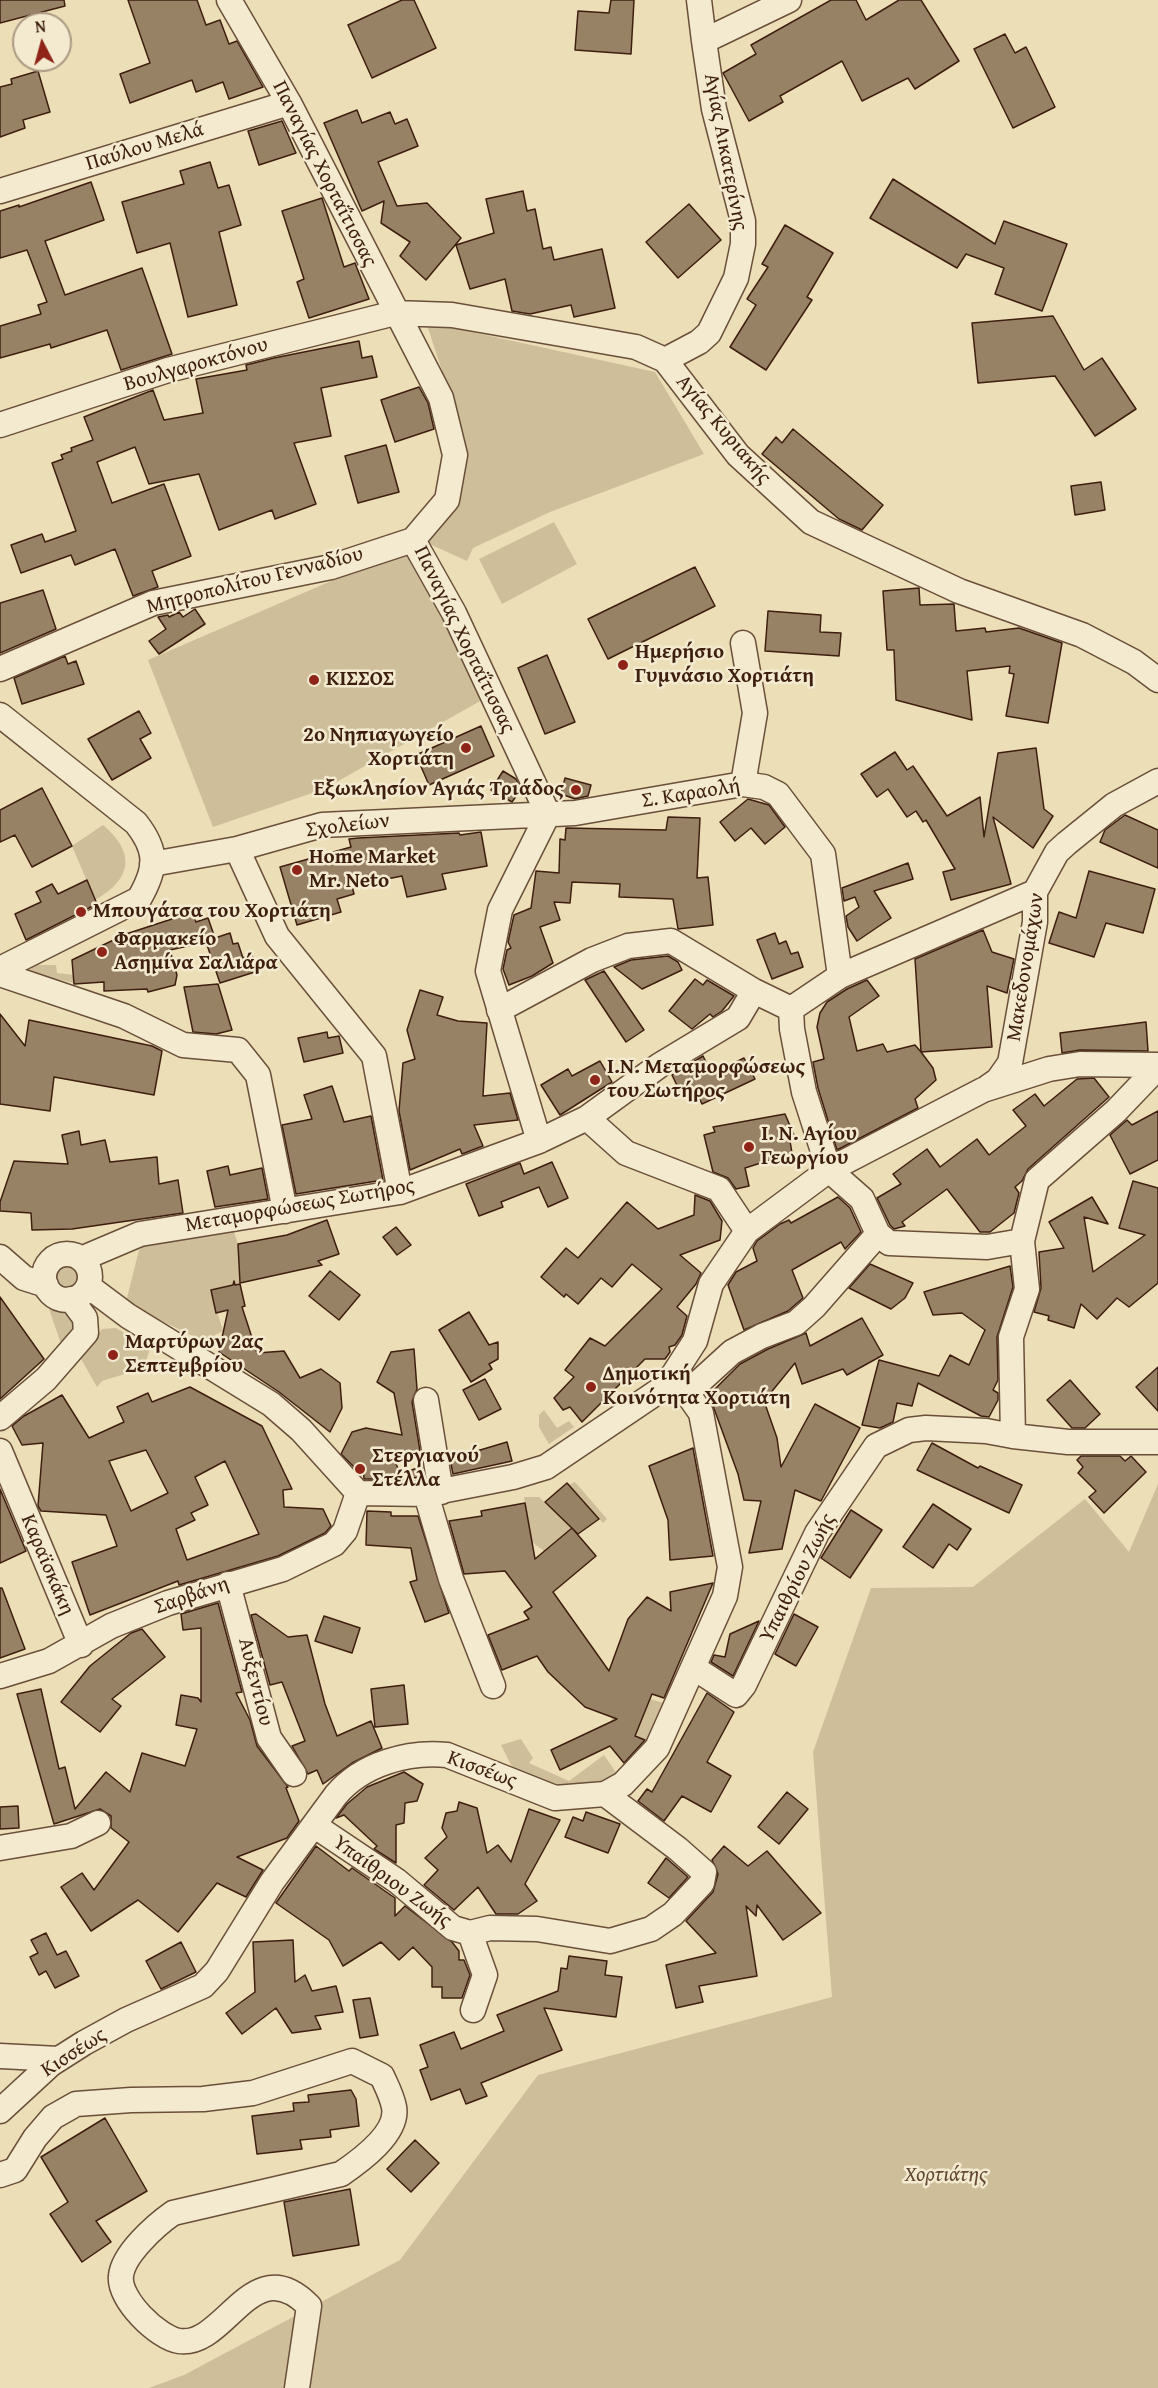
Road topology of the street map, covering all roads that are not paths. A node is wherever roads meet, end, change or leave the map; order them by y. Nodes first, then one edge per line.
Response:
1 (229, 0) edge
2 (699, 0) edge
3 (789, 0) edge
4 (704, 41) junction
5 (290, 103) junction
6 (0, 191) edge
7 (395, 313) junction
8 (665, 360) junction
9 (0, 425) edge
10 (413, 540) junction
11 (743, 643) dead end
12 (0, 669) edge
13 (1158, 680) edge
14 (0, 715) edge
15 (1158, 782) edge
16 (743, 784) junction
17 (548, 814) junction
18 (237, 849) junction
19 (152, 864) junction
20 (1035, 892) junction
21 (0, 969) edge
22 (0, 974) edge
23 (840, 976) junction
24 (754, 991) junction
25 (791, 1009) junction
26 (499, 1010) junction
27 (1158, 1066) edge
28 (982, 1090) junction
29 (586, 1118) junction
30 (539, 1141) junction
31 (829, 1170) junction
32 (399, 1192) junction
33 (285, 1211) junction
34 (747, 1231) junction
35 (878, 1234) junction
36 (1022, 1241) junction
37 (0, 1257) edge
38 (81, 1259) junction
39 (46, 1285) junction
40 (79, 1292) junction
41 (676, 1389) junction
42 (426, 1400) dead end
43 (0, 1418) edge
44 (1013, 1436) junction
45 (1158, 1442) edge
46 (0, 1451) edge
47 (358, 1492) junction
48 (434, 1493) junction
49 (228, 1584) junction
50 (81, 1645) junction
51 (694, 1668) junction
52 (0, 1676) edge
53 (493, 1686) dead end
54 (294, 1774) dead end
55 (606, 1794) junction
56 (98, 1823) dead end
57 (315, 1826) junction
58 (0, 1848) edge
59 (471, 1934) junction
60 (473, 2010) dead end
61 (0, 2056) edge
62 (59, 2059) junction
63 (0, 2111) edge
64 (0, 2175) edge
65 (297, 2388) edge

1 - 5 street, Παναγίας Χορταΐτισσας
2 - 4 street, Αγίας Αικατερίνης
3 - 4 street
4 - 8 street, Αγίας Αικατερίνης
5 - 6 street, Παύλου Μελά
5 - 7 street, Παναγίας Χορταΐτισσας
7 - 8 street, Αγίας Κυριακής
7 - 9 street, Βουλγαροκτόνου
7 - 10 street, Παναγίας Χορταΐτισσας
8 - 13 street, Αγίας Κυριακής
10 - 12 street, Μητροπολίτου Γενναδίου
10 - 17 street, Παναγίας Χορταΐτισσας
11 - 16 street
14 - 19 street
15 - 20 street, Μακεδονομάχων
16 - 17 street, Σ. Καραολή
16 - 23 street, Σ. Καραολή
17 - 18 street, Σχολείων
17 - 26 street
18 - 19 street, Σχολείων
18 - 32 street
19 - 21 street
20 - 23 street
20 - 28 street, Μακεδονομάχων
22 - 33 street
23 - 25 street
24 - 25 street
24 - 26 street
24 - 29 street, Μεταμορφώσεως Σωτήρος
25 - 31 street
26 - 30 street
27 - 28 street
27 - 36 street
28 - 31 street
29 - 30 street, Μεταμορφώσεως Σωτήρος
29 - 34 street
30 - 32 street, Μεταμορφώσεως Σωτήρος
31 - 34 street
31 - 35 street
32 - 33 street, Μεταμορφώσεως Σωτήρος
33 - 38 street, Μεταμορφώσεως Σωτήρος
34 - 41 street
35 - 36 street
35 - 41 street
36 - 44 street
37 - 39 street
38 - 39 street
38 - 40 street
39 - 40 street
40 - 43 street
40 - 47 street
41 - 48 street
41 - 51 street
42 - 48 street
44 - 45 street
44 - 51 street, Υπαιθρίου Ζωής
46 - 50 street, Καραϊσκάκη
47 - 48 street
47 - 49 street, Σαρβάνη
48 - 53 street
49 - 50 street, Σαρβάνη
49 - 54 street, Αυξεντίου
50 - 52 street, Σαρβάνη
51 - 55 street
55 - 57 street, Κισσέως
55 - 59 street, Υπαίθριου Ζωής
56 - 58 street
57 - 59 street, Υπαίθριου Ζωής
57 - 62 street, Κισσέως
59 - 60 street, Υπαίθριου Ζωής
61 - 62 street
62 - 63 street, Κισσέως
64 - 65 street, Κισσέως

